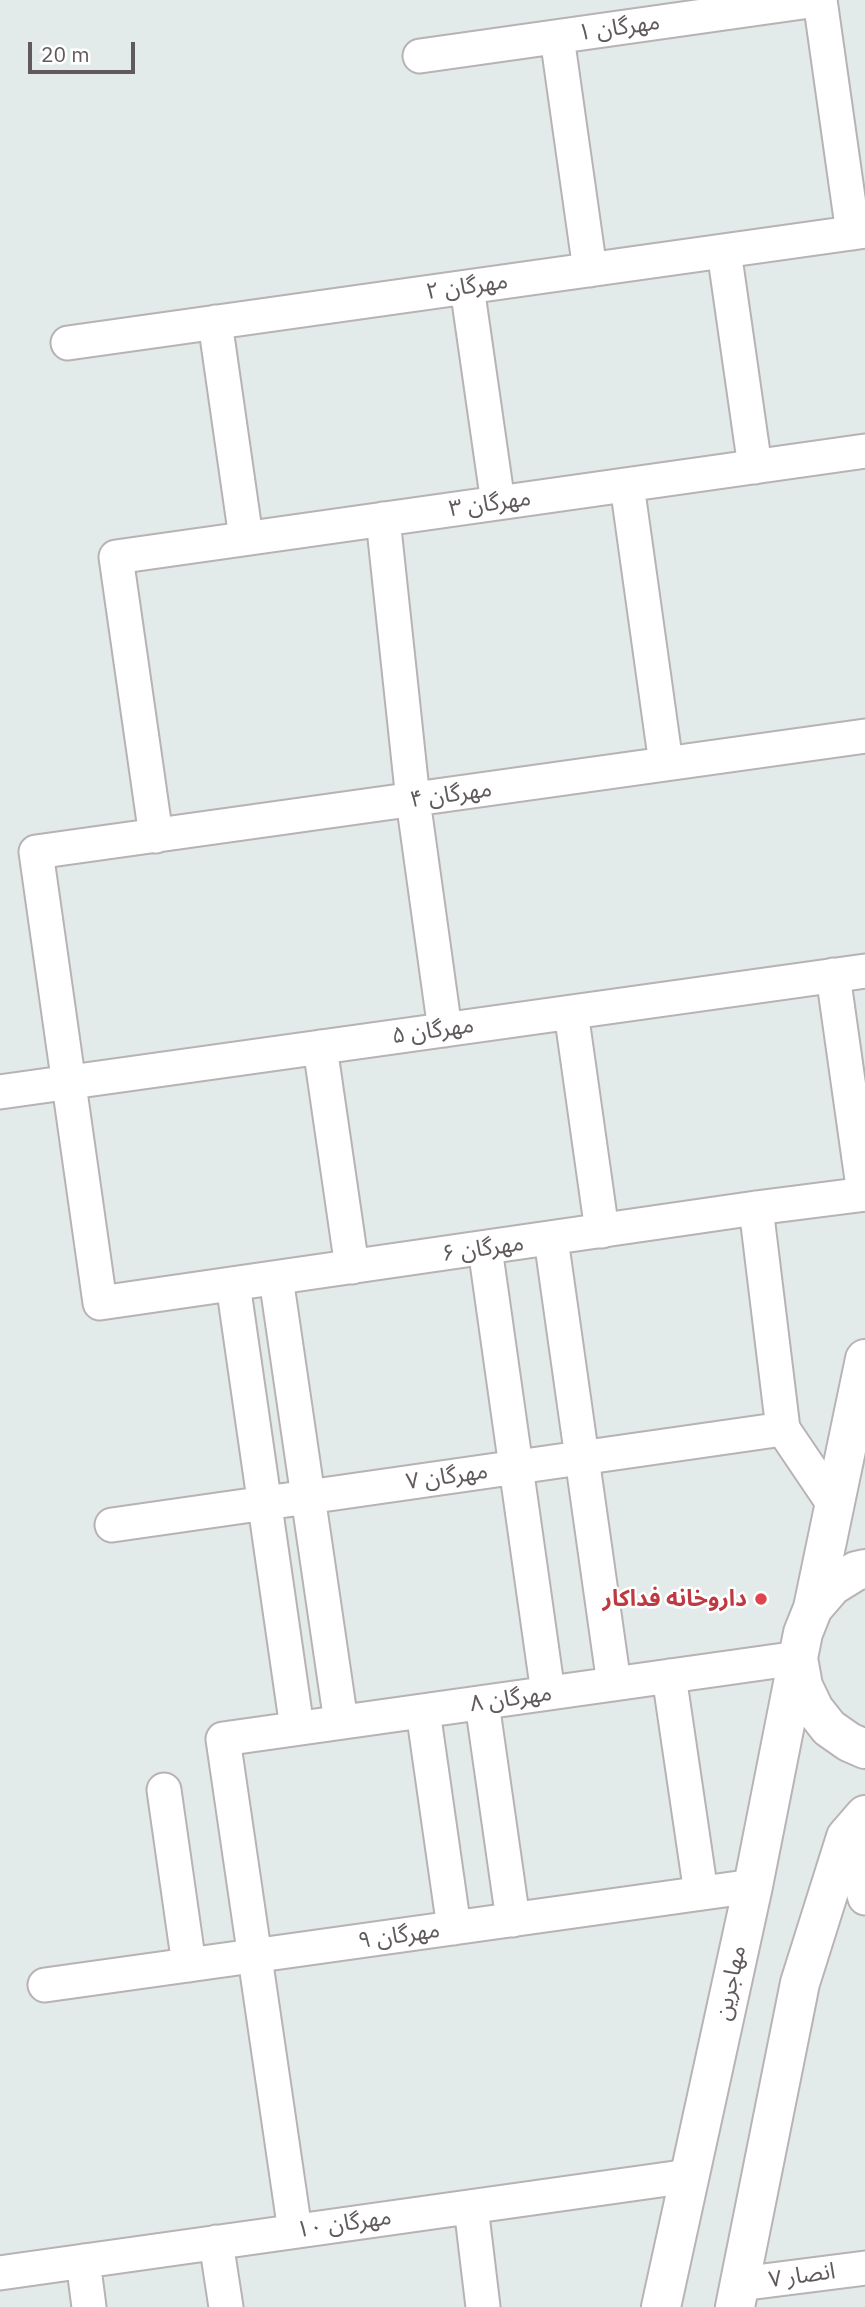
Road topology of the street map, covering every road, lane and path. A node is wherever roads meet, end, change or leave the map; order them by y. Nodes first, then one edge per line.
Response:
1 (818, 0) edge
2 (748, 5) edge
3 (557, 37) junction
4 (420, 56) dead end
5 (859, 232) edge
6 (724, 251) junction
7 (590, 270) junction
8 (467, 287) junction
9 (215, 322) junction
10 (68, 343) dead end
11 (865, 451) edge
12 (755, 467) junction
13 (627, 485) junction
14 (498, 503) junction
15 (383, 519) junction
16 (246, 538) junction
17 (865, 736) edge
18 (666, 764) junction
19 (413, 800) junction
20 (156, 836) junction
21 (849, 973) edge
22 (571, 1012) junction
23 (445, 1030) junction
24 (320, 1047) junction
25 (68, 1082) junction
26 (0, 1092) edge
27 (865, 1194) edge
28 (756, 1208) junction
29 (602, 1231) junction
30 (551, 1239) junction
31 (485, 1248) junction
32 (352, 1267) junction
33 (276, 1278) junction
34 (233, 1284) junction
35 (865, 1359) edge
36 (783, 1429) junction
37 (582, 1457) junction
38 (516, 1467) junction
39 (309, 1497) junction
40 (265, 1503) junction
41 (835, 1506) junction
42 (112, 1525) dead end
43 (865, 1569) edge
44 (813, 1608) junction
45 (798, 1658) junction
46 (669, 1676) junction
47 (614, 1684) junction
48 (548, 1693) junction
49 (482, 1703) junction
50 (423, 1711) junction
51 (341, 1722) junction
52 (297, 1728) junction
53 (865, 1749) edge
54 (164, 1790) dead end
55 (856, 1826) edge
56 (752, 1886) junction
57 (701, 1893) junction
58 (865, 1898) edge
59 (513, 1920) junction
60 (454, 1928) junction
61 (254, 1956) junction
62 (190, 1965) junction
63 (45, 1985) dead end
64 (689, 2176) junction
65 (471, 2207) junction
66 (295, 2231) junction
67 (216, 2242) junction
68 (83, 2261) junction
69 (865, 2267) edge
70 (0, 2273) edge
71 (737, 2296) edge
72 (89, 2307) edge
73 (226, 2307) edge
74 (483, 2307) edge
75 (661, 2307) edge

1 - 2 street, مهرگان ۱
1 - 5 street
2 - 3 street, مهرگان ۱
3 - 4 street, مهرگان ۱
3 - 7 street
5 - 6 street, مهرگان ۲
6 - 7 street, مهرگان ۲
6 - 12 street
7 - 8 street, مهرگان ۲
8 - 9 street, مهرگان ۲
8 - 14 street
9 - 10 street, مهرگان ۲
9 - 16 street
11 - 12 street, مهرگان ۳
12 - 13 street, مهرگان ۳
13 - 14 street, مهرگان ۳
13 - 18 street
14 - 15 street, مهرگان ۳
15 - 16 street, مهرگان ۳
15 - 19 street
16 - 20 street, مهرگان ۳
17 - 18 street, مهرگان ۴
18 - 19 street, مهرگان ۴
19 - 20 street, مهرگان ۴
19 - 23 street
20 - 25 street, مهرگان ۴
21 - 22 street, مهرگان ۵
21 - 27 street
22 - 23 street, مهرگان ۵
22 - 29 street
23 - 24 street, مهرگان ۵
24 - 25 street, مهرگان ۵
24 - 32 street
25 - 26 street, مهرگان ۵
25 - 34 street, مهرگان ۶
27 - 28 street, مهرگان ۶
28 - 29 street, مهرگان ۶
28 - 36 street
29 - 30 street, مهرگان ۶
30 - 31 street, مهرگان ۶
30 - 37 street
31 - 32 street, مهرگان ۶
31 - 38 street
32 - 33 street, مهرگان ۶
33 - 34 street, مهرگان ۶
33 - 39 street
34 - 40 street
35 - 41 main road
36 - 37 street, مهرگان ۷
36 - 41 street
37 - 38 street, مهرگان ۷
37 - 47 street
38 - 39 street, مهرگان ۷
38 - 48 street
39 - 40 street, مهرگان ۷
39 - 51 street
40 - 42 street, مهرگان ۷
40 - 52 street
41 - 44 main road
43 - 44 main road
44 - 45 main road, مهاجرین
45 - 46 street, مهرگان ۸
45 - 53 main road
45 - 56 main road, مهاجرین
46 - 47 street, مهرگان ۸
46 - 57 street
47 - 48 street, مهرگان ۸
48 - 49 street, مهرگان ۸
49 - 50 street, مهرگان ۸
49 - 59 street
50 - 51 street, مهرگان ۸
50 - 60 street
51 - 52 street, مهرگان ۸
52 - 61 street, مهرگان ۸
54 - 62 street
55 - 58 street
55 - 71 main road
56 - 57 street, مهرگان ۹
56 - 64 main road, مهاجرین
57 - 59 street, مهرگان ۹
59 - 60 street, مهرگان ۹
60 - 61 street, مهرگان ۹
61 - 62 street, مهرگان ۹
61 - 66 street
62 - 63 street, مهرگان ۹
64 - 65 street, مهرگان ۱۰
64 - 75 main road, مهاجرین
65 - 66 street, مهرگان ۱۰
65 - 74 street
66 - 67 street, مهرگان ۱۰
67 - 68 street, مهرگان ۱۰
67 - 73 street
68 - 70 street, مهرگان ۱۰
68 - 72 street
69 - 71 street, انصار ۷

